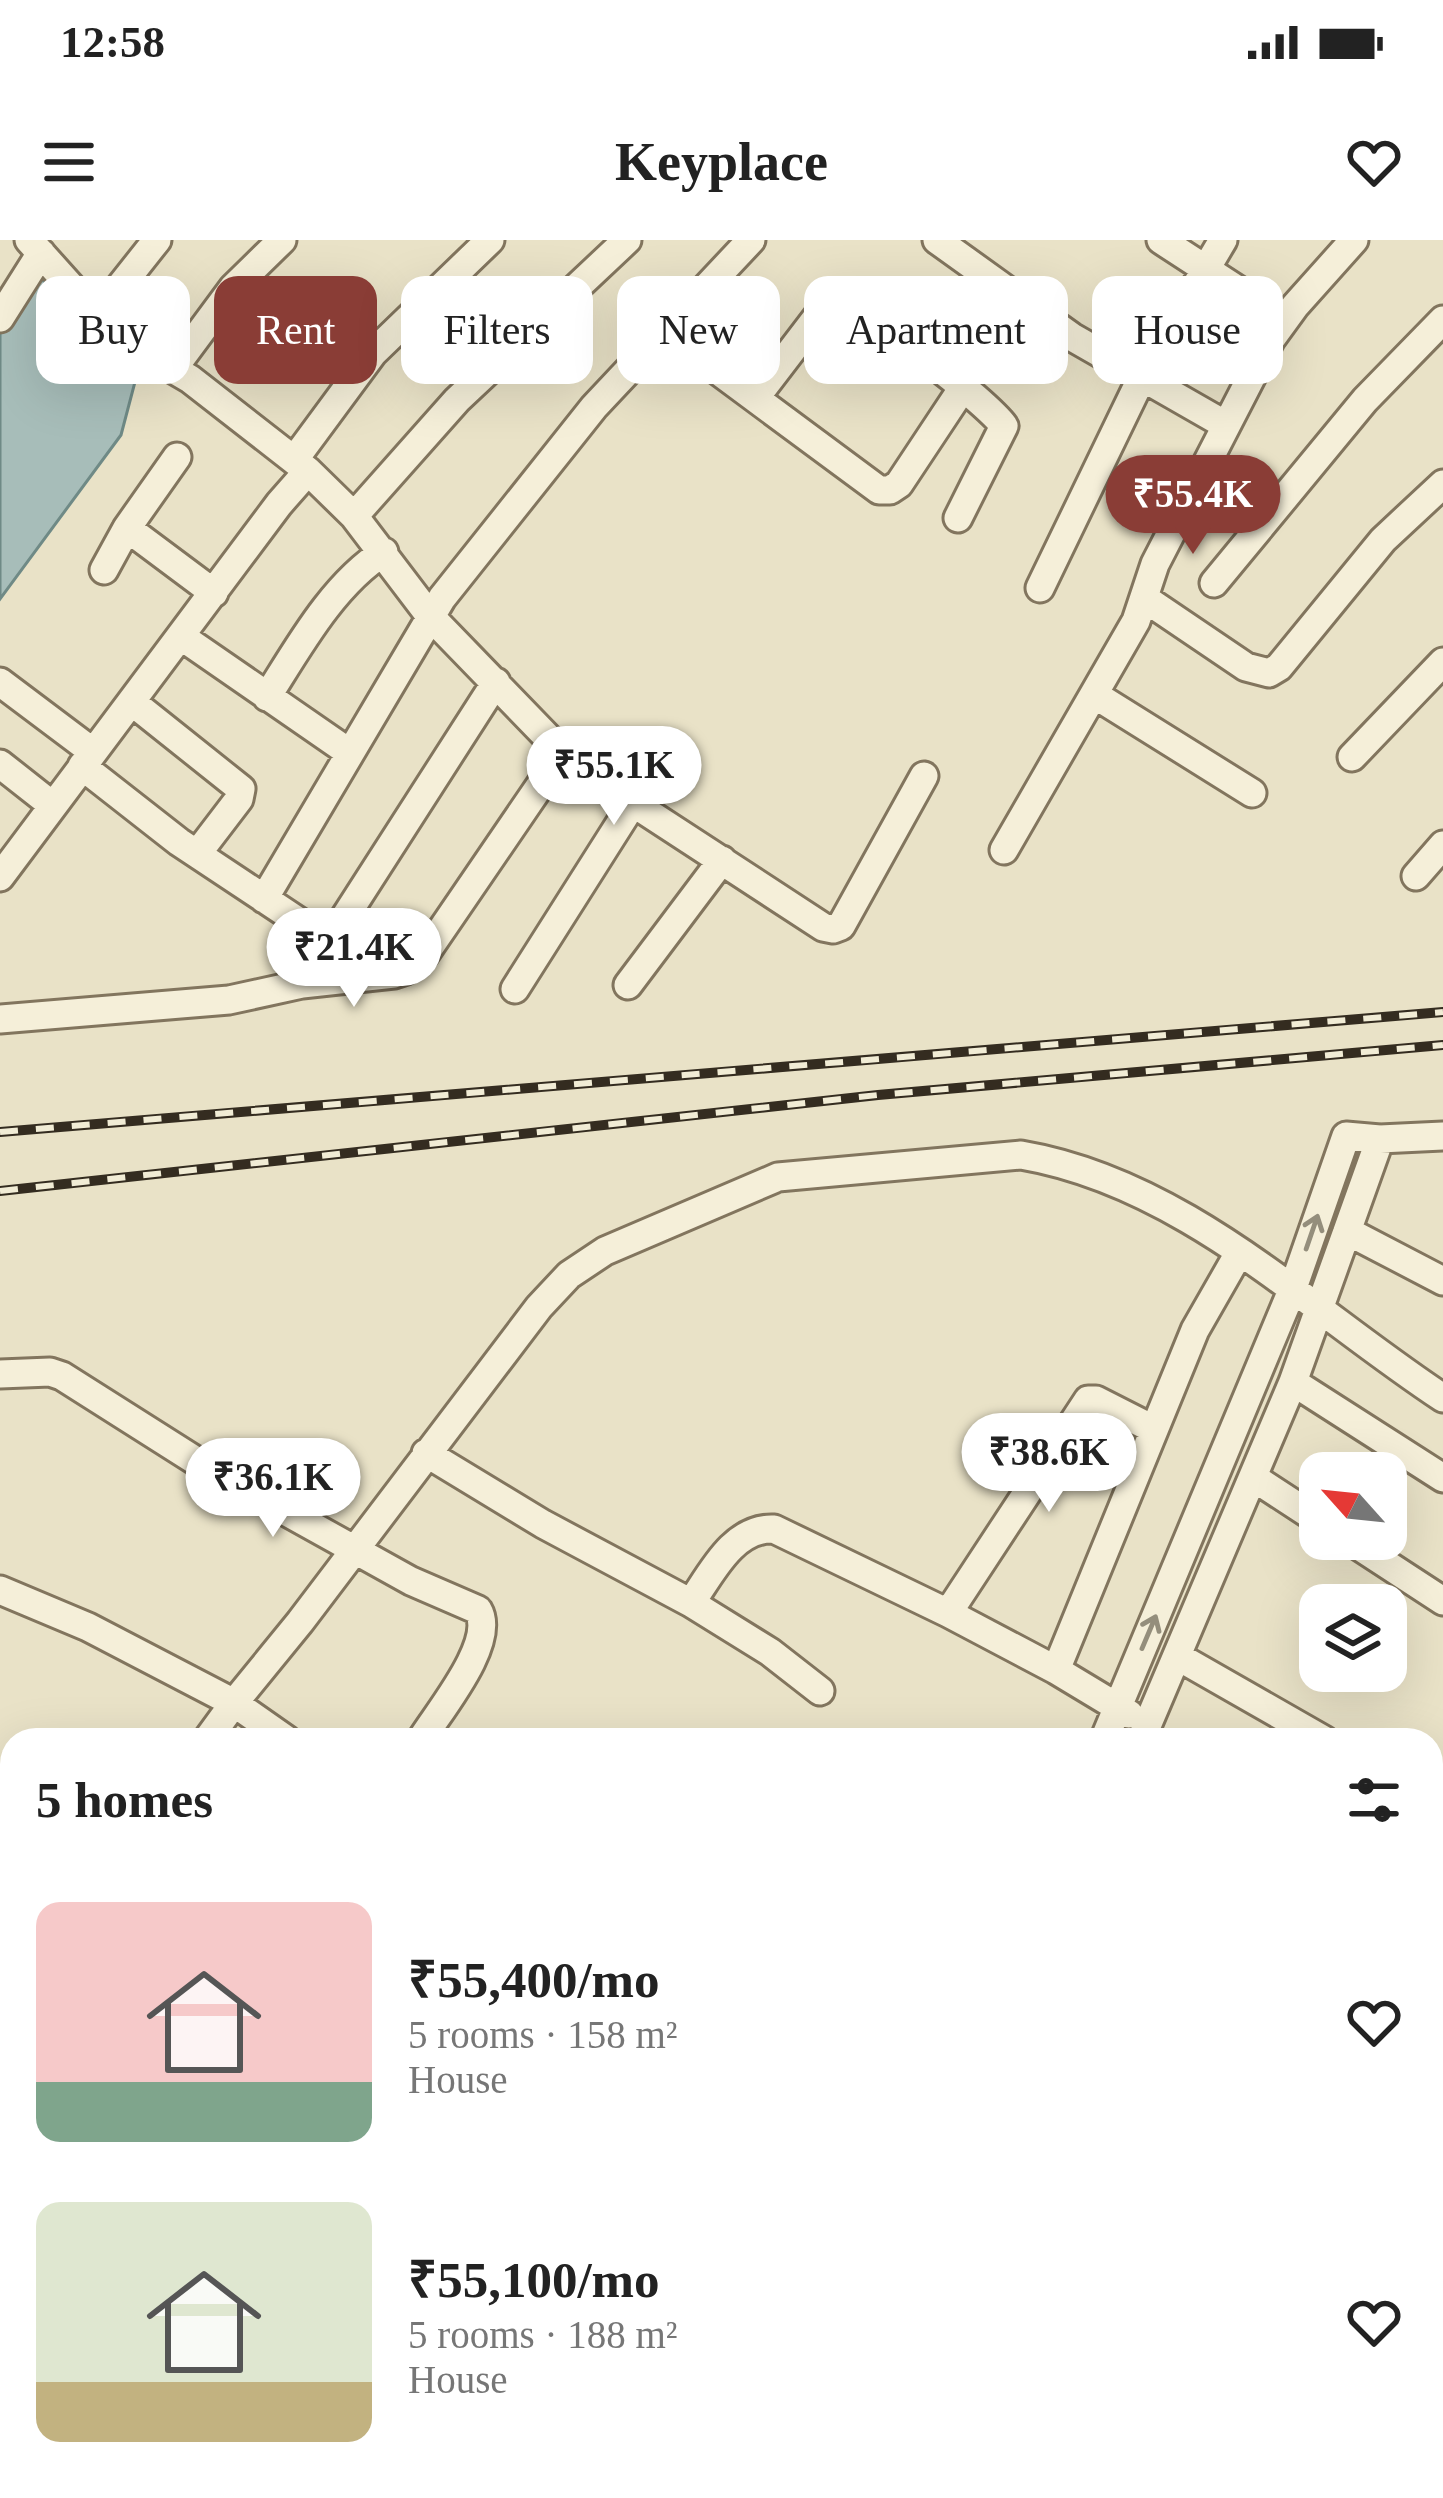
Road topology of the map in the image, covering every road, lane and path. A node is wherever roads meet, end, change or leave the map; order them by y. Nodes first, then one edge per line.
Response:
1 (157, 240) edge
2 (282, 240) edge
3 (490, 240) edge
4 (751, 240) edge
5 (938, 240) edge
6 (1160, 240) edge
7 (1223, 240) edge
8 (1354, 240) edge
9 (618, 243) edge
10 (35, 246) edge
11 (1206, 272) junction
12 (64, 276) edge
13 (129, 276) edge
14 (718, 276) edge
15 (1204, 276) edge
16 (0, 318) edge
17 (1284, 320) junction
18 (1443, 320) edge
19 (190, 346) edge
20 (1092, 348) edge
21 (190, 382) edge
22 (617, 383) edge
23 (739, 384) edge
24 (1139, 384) edge
25 (1154, 384) edge
26 (962, 389) junction
27 (757, 397) junction
28 (1224, 424) junction
29 (177, 457) dead end
30 (301, 466) junction
31 (1443, 484) edge
32 (354, 516) junction
33 (958, 518) dead end
34 (127, 528) junction
35 (384, 552) junction
36 (104, 570) dead end
37 (1214, 583) dead end
38 (1040, 588) dead end
39 (214, 593) junction
40 (1144, 598) junction
41 (430, 616) junction
42 (182, 637) junction
43 (1443, 662) edge
44 (0, 682) edge
45 (496, 682) junction
46 (1095, 695) junction
47 (266, 697) junction
48 (132, 702) junction
49 (563, 752) junction
50 (350, 753) junction
51 (1352, 757) dead end
52 (88, 759) junction
53 (0, 764) edge
54 (924, 776) dead end
55 (1252, 793) dead end
56 (633, 803) junction
57 (52, 805) junction
58 (1443, 845) edge
59 (1004, 850) dead end
60 (197, 854) junction
61 (722, 860) junction
62 (1416, 876) dead end
63 (0, 877) edge
64 (263, 899) junction
65 (328, 941) junction
66 (302, 984) junction
67 (628, 986) dead end
68 (515, 988) dead end
69 (0, 1019) edge
70 (1443, 1136) edge
71 (1381, 1139) junction
72 (1347, 1231) junction
73 (1239, 1253) junction
74 (1443, 1282) edge
75 (1293, 1288) junction
76 (1319, 1305) junction
77 (0, 1374) edge
78 (1293, 1382) junction
79 (1443, 1398) edge
80 (1153, 1430) junction
81 (426, 1453) junction
82 (1254, 1478) junction
83 (1443, 1478) edge
84 (1299, 1507) edge
85 (355, 1548) junction
86 (1380, 1560) edge
87 (0, 1590) edge
88 (1443, 1601) edge
89 (691, 1603) junction
90 (948, 1613) junction
91 (1177, 1656) junction
92 (1056, 1670) junction
93 (820, 1690) dead end
94 (234, 1703) junction
95 (1116, 1709) junction
96 (216, 1728) edge
97 (270, 1728) edge
98 (429, 1728) edge
99 (1109, 1728) edge
100 (1140, 1728) edge
101 (1147, 1728) edge
102 (1282, 1728) edge

1 - 13 street
2 - 19 street
3 - 30 street
4 - 14 street
5 - 20 street
6 - 11 street
7 - 11 street
8 - 17 street
9 - 32 street
10 - 12 street
10 - 16 street
11 - 15 street
11 - 17 street
17 - 28 street
18 - 37 street
21 - 30 street
22 - 41 street
23 - 27 street
24 - 38 street
25 - 28 street
26 - 27 street
26 - 27 street
26 - 33 street
28 - 40 street
29 - 34 street
30 - 32 street
30 - 39 street
31 - 40 street
32 - 35 street
34 - 36 street
34 - 39 street
35 - 41 street
35 - 47 street
39 - 42 street
40 - 46 street
41 - 45 street
41 - 50 street
42 - 47 street
42 - 48 street
43 - 51 street
44 - 52 street
45 - 49 street
45 - 65 street
46 - 55 street
46 - 59 street
47 - 50 street
48 - 52 street
48 - 60 street
49 - 56 street
49 - 66 street
50 - 64 street
52 - 57 street
52 - 60 street
53 - 57 street
54 - 61 street
56 - 61 street
56 - 68 street
57 - 63 street
58 - 62 street
60 - 64 street
61 - 67 street
64 - 65 street
65 - 66 street
66 - 69 street
70 - 71 street
71 - 72 street
75 -> 71 street
72 - 74 street
72 - 76 street
73 - 75 street
73 - 80 street
73 - 81 street
75 - 76 street
95 -> 75 street
76 - 78 street
76 - 79 street
77 - 85 street
78 - 82 street
78 - 83 street
80 - 90 street
80 - 92 street
81 - 85 street
81 - 89 street
82 - 84 street
82 - 91 street
85 - 94 street
85 - 98 street
86 - 88 street
87 - 94 street
89 - 90 street
89 - 93 street
90 - 92 street
91 - 101 street
91 - 102 street
92 - 95 street
94 - 96 street
94 - 97 street
95 - 99 street
95 - 100 street

